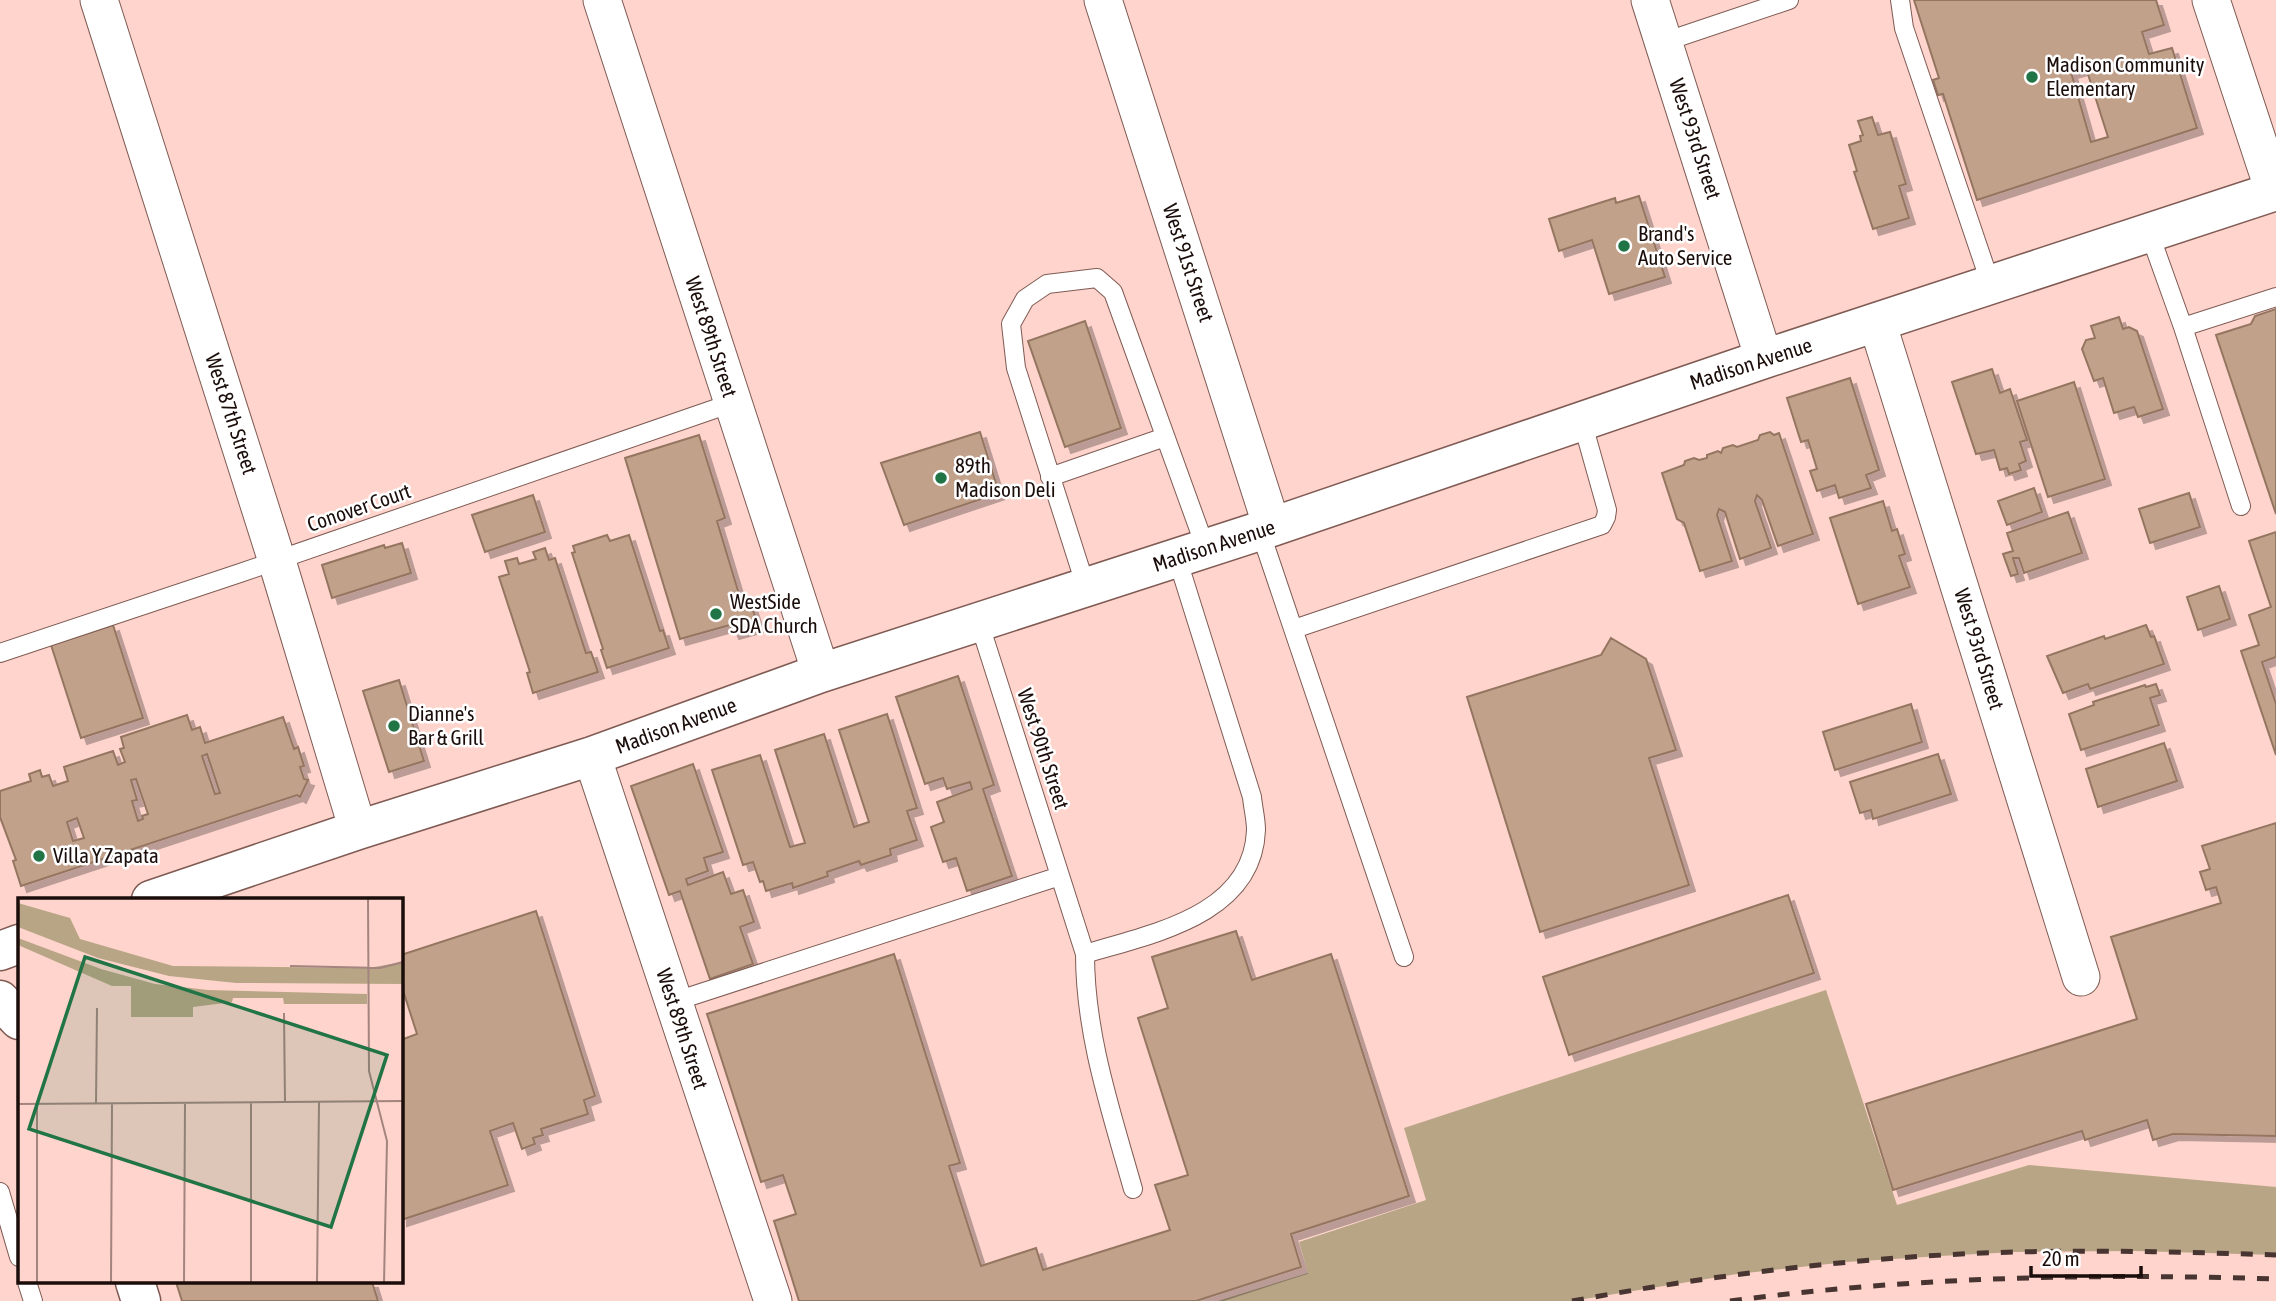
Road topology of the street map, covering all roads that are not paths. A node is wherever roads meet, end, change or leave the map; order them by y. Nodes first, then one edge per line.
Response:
1 (99, 0) edge
2 (602, 0) edge
3 (1103, 0) edge
4 (1650, 0) edge
5 (1789, 0) edge
6 (1900, 0) edge
7 (2211, 0) edge
8 (1664, 42) junction
9 (2275, 191) edge
10 (2149, 232) junction
11 (1991, 285) junction
12 (2276, 297) edge
13 (1877, 322) junction
14 (2183, 327) junction
15 (1764, 359) junction
16 (732, 403) junction
17 (1582, 421) junction
18 (1165, 437) junction
19 (1050, 477) junction
20 (2241, 506) dead end
21 (1266, 529) junction
22 (1191, 553) junction
23 (277, 561) junction
24 (1086, 587) junction
25 (979, 622) junction
26 (1294, 629) junction
27 (0, 653) edge
28 (821, 673) junction
29 (592, 757) junction
30 (358, 830) junction
31 (1062, 883) junction
32 (209, 891) edge
33 (164, 898) edge
34 (18, 944) edge
35 (0, 951) edge
36 (1085, 954) junction
37 (1404, 957) dead end
38 (2081, 977) dead end
39 (0, 1000) edge
40 (673, 1002) junction
41 (18, 1019) edge
42 (1133, 1189) dead end
43 (0, 1192) edge
44 (18, 1253) edge
45 (28, 1284) edge
46 (136, 1284) edge
47 (33, 1301) edge
48 (141, 1301) edge
49 (773, 1301) edge

1 - 23 street, West 87th Street
2 - 16 street, West 89th Street
3 - 21 street, West 91st Street
4 - 8 street, West 93rd Street
5 - 8 lane
6 - 11 lane
7 - 9 street
8 - 15 street, West 93rd Street
9 - 10 street, Madison Avenue
10 - 11 street, Madison Avenue
10 - 14 lane
11 - 13 street, Madison Avenue
12 - 14 lane
13 - 15 street, Madison Avenue
13 - 38 street, West 93rd Street
14 - 20 lane
15 - 17 street, Madison Avenue
16 - 23 lane, Conover Court
16 - 28 street, West 89th Street
17 - 21 street, Madison Avenue
17 - 26 lane
18 - 19 lane
18 - 19 lane
18 - 22 lane
19 - 24 lane
21 - 22 street, Madison Avenue
21 - 26 lane
22 - 24 street, Madison Avenue
22 - 36 lane
23 - 27 lane, Conover Court
23 - 30 street, West 87th Street
24 - 25 street, Madison Avenue
25 - 28 street, Madison Avenue
25 - 31 lane, West 90th Street
26 - 37 lane
28 - 29 street, Madison Avenue
29 - 30 street, Madison Avenue
29 - 40 street, West 89th Street
30 - 32 street, Madison Avenue
31 - 36 lane, West 90th Street
31 - 40 lane
32 - 33 street, Madison Avenue
34 - 35 street
36 - 42 lane, West 90th Street
39 - 41 street
40 - 49 street, West 89th Street
43 - 44 lane
45 - 47 lane
46 - 48 street

